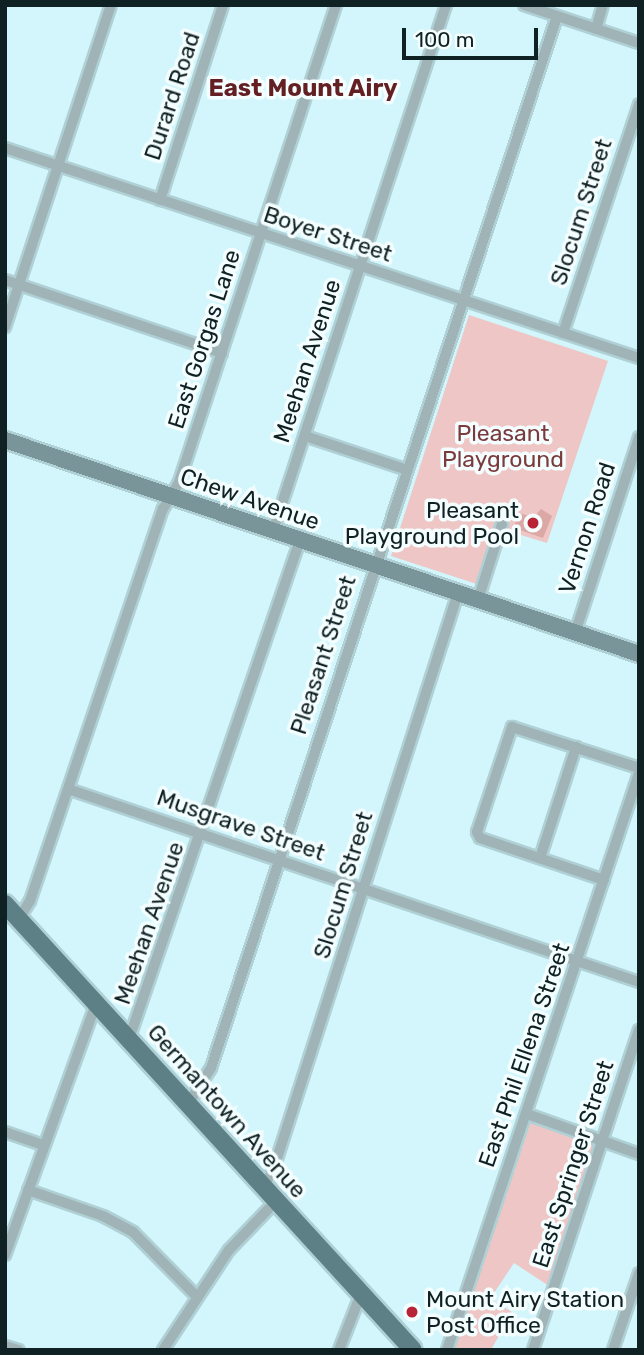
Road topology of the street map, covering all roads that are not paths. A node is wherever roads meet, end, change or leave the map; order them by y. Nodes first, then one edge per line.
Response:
1 (111, 5) edge
2 (223, 5) edge
3 (336, 5) edge
4 (446, 5) edge
5 (524, 5) edge
6 (603, 5) edge
7 (557, 16) junction
8 (596, 29) junction
9 (639, 43) edge
10 (639, 104) edge
11 (5, 148) edge
12 (58, 166) junction
13 (160, 200) junction
14 (261, 234) junction
15 (360, 267) junction
16 (5, 280) edge
17 (19, 284) junction
18 (464, 301) junction
19 (5, 327) edge
20 (563, 333) junction
21 (222, 353) junction
22 (639, 358) edge
23 (305, 436) junction
24 (639, 437) edge
25 (5, 440) edge
26 (408, 470) junction
27 (171, 496) junction
28 (502, 524) dead end
29 (273, 531) junction
30 (300, 540) junction
31 (376, 565) junction
32 (458, 593) junction
33 (478, 600) junction
34 (575, 633) junction
35 (639, 654) edge
36 (576, 747) junction
37 (639, 770) edge
38 (68, 789) junction
39 (201, 834) junction
40 (540, 858) junction
41 (278, 860) junction
42 (604, 880) junction
43 (364, 889) junction
44 (5, 904) edge
45 (19, 919) junction
46 (578, 961) junction
47 (639, 982) edge
48 (96, 1003) junction
49 (639, 1030) edge
50 (129, 1039) junction
51 (188, 1104) junction
52 (527, 1114) junction
53 (5, 1132) edge
54 (603, 1140) junction
55 (43, 1145) junction
56 (639, 1154) edge
57 (263, 1186) junction
58 (28, 1189) junction
59 (276, 1201) junction
60 (5, 1255) edge
61 (639, 1273) edge
62 (361, 1294) junction
63 (197, 1297) junction
64 (5, 1346) edge
65 (18, 1350) edge
66 (163, 1350) edge
67 (339, 1350) edge
68 (413, 1350) edge
69 (447, 1350) edge
70 (533, 1350) edge
71 (613, 1350) edge

1 - 12 street
2 - 13 street, Durard Road
3 - 14 street, East Gorgas Lane
4 - 15 street, Meehan Avenue
5 - 7 street
6 - 8 street
7 - 8 street
7 - 18 street, Pleasant Street
8 - 9 street
10 - 20 street, Slocum Street
11 - 12 street, Boyer Street
12 - 13 street, Boyer Street
12 - 17 street
13 - 14 street, Boyer Street
14 - 15 street, Boyer Street
14 - 21 street, East Gorgas Lane
15 - 18 street, Boyer Street
15 - 23 street, Meehan Avenue
16 - 17 street
17 - 19 street
17 - 21 street
18 - 20 street, Boyer Street
18 - 26 street, Pleasant Street
20 - 22 street, Boyer Street
21 - 27 street, East Gorgas Lane
23 - 26 street
23 - 29 street, Meehan Avenue
24 - 34 street, Vernon Road
25 - 27 street, Chew Avenue
26 - 31 street, Pleasant Street
27 - 29 street, Chew Avenue
27 - 38 street, East Gorgas Lane
28 - 33 street
29 - 30 street, Chew Avenue
30 - 31 street, Chew Avenue
30 - 39 street, Meehan Avenue
31 - 32 street, Chew Avenue
31 - 41 street, Pleasant Street
32 - 33 street, Chew Avenue
32 - 43 street, Slocum Street
33 - 34 street, Chew Avenue
34 - 35 street, Chew Avenue
36 - 37 street
36 - 40 street
36 - 40 street
37 - 42 street, East Phil Ellena Street
38 - 39 street, Musgrave Street
38 - 45 street, East Gorgas Lane
39 - 41 street, Musgrave Street
39 - 50 street, Meehan Avenue
40 - 42 street
41 - 43 street, Musgrave Street
41 - 51 street, Pleasant Street
42 - 46 street, East Phil Ellena Street
43 - 46 street, Musgrave Street
43 - 57 street, Slocum Street
44 - 45 main road, Germantown Avenue
45 - 48 main road, Germantown Avenue
46 - 47 street, Musgrave Street
46 - 52 street, East Phil Ellena Street
48 - 50 main road, Germantown Avenue
48 - 55 street
49 - 54 street, East Springer Street
50 - 51 main road, Germantown Avenue
51 - 57 main road, Germantown Avenue
52 - 54 street
52 - 69 street, East Phil Ellena Street
53 - 55 street
54 - 56 street
54 - 70 street, East Springer Street
55 - 58 street
57 - 59 main road, Germantown Avenue
58 - 60 street
58 - 63 street
59 - 62 main road, Germantown Avenue
59 - 63 street
61 - 71 street
62 - 67 street
62 - 68 main road, Germantown Avenue
63 - 66 street
64 - 65 street

